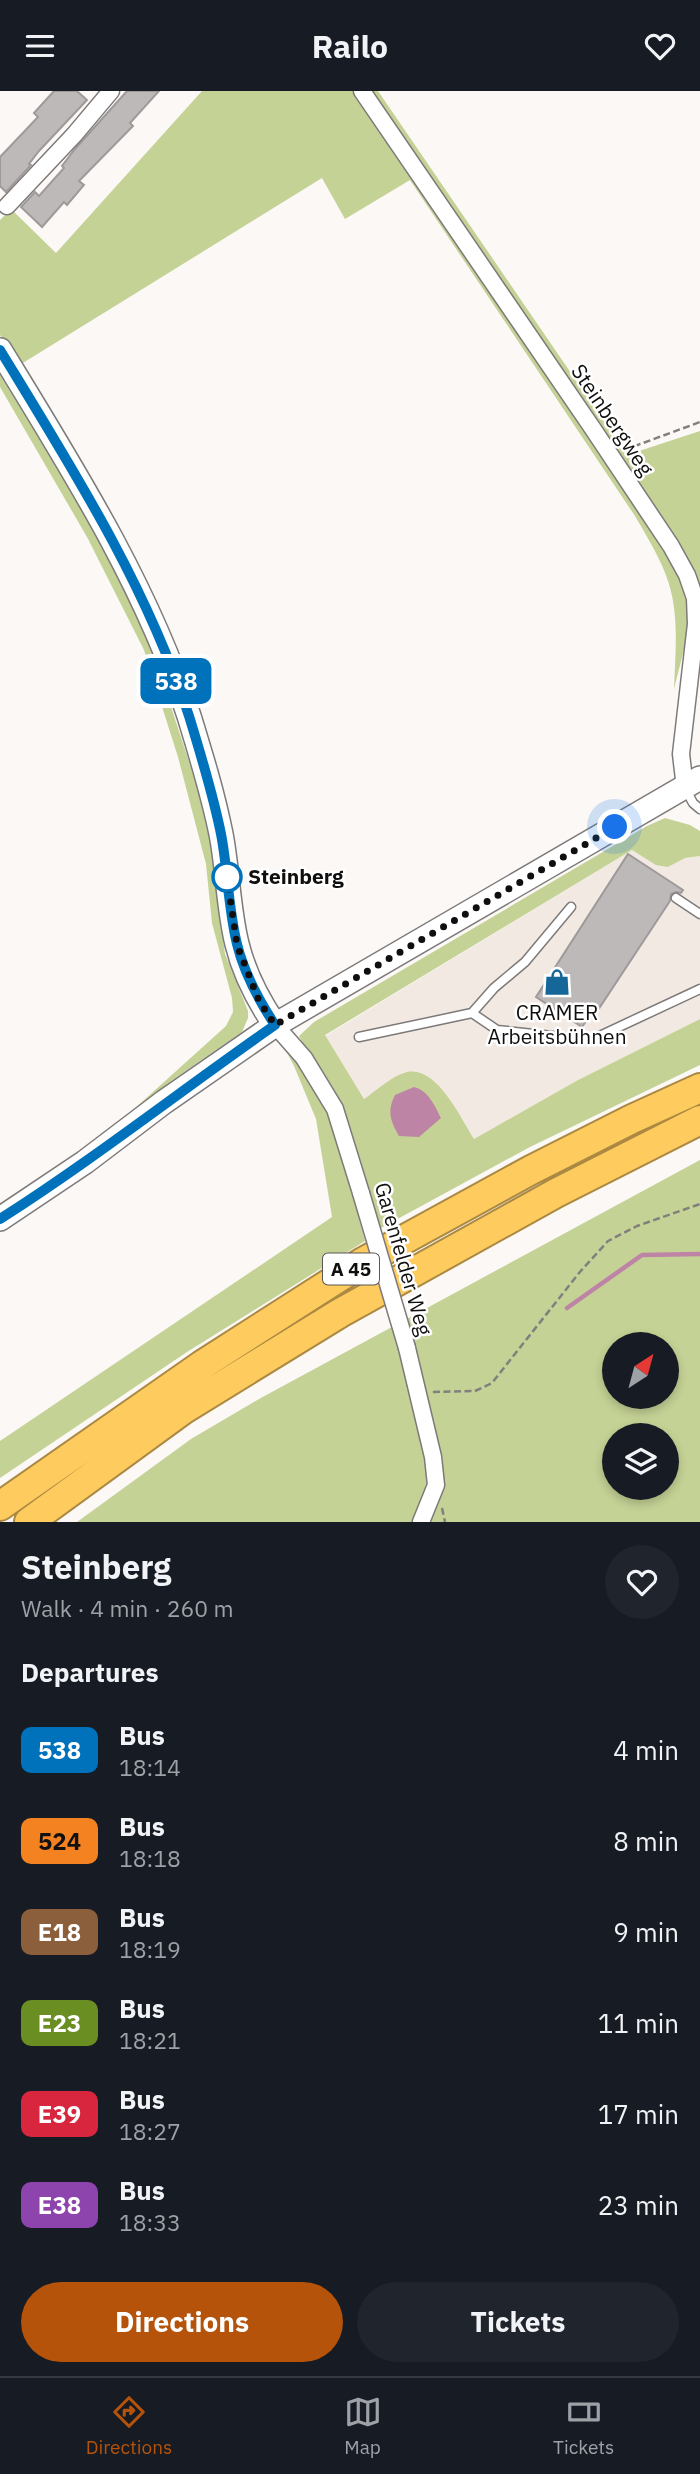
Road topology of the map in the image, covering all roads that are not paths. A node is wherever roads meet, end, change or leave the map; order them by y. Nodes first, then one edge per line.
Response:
1 (111, 91) edge
2 (362, 91) edge
3 (7, 206) dead end
4 (0, 350) edge
5 (692, 783) edge
6 (700, 809) edge
7 (676, 898) dead end
8 (571, 907) dead end
9 (700, 914) edge
10 (700, 989) edge
11 (472, 1013) junction
12 (275, 1025) junction
13 (359, 1037) dead end
14 (700, 1088) edge
15 (700, 1120) edge
16 (0, 1219) edge
17 (0, 1506) edge
18 (29, 1522) edge
19 (421, 1522) edge

1 - 3 street
2 - 5 street, Steinbergweg
4 - 12 main road
5 - 6 lane, Steinbergweg
5 - 12 main road
7 - 9 lane
8 - 11 lane
10 - 11 lane
11 - 13 lane
12 - 16 main road
12 - 19 street, Garenfelder Weg, bridge
14 - 17 highway, A 45
15 - 18 highway, A 45

